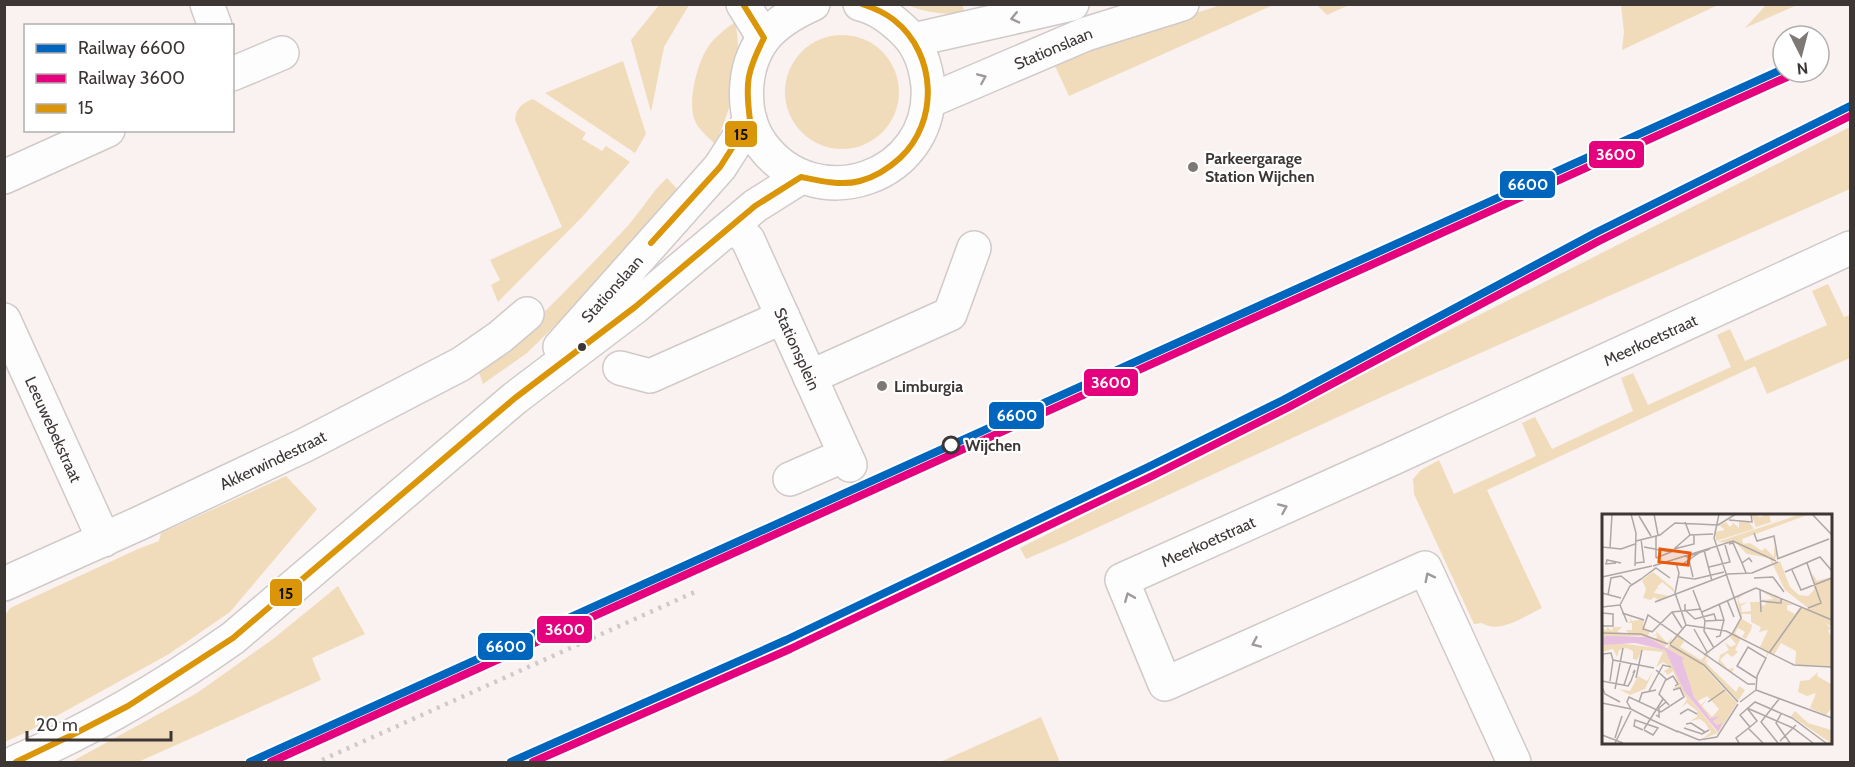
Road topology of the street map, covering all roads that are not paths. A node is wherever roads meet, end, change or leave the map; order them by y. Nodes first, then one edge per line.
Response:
1 (207, 4) edge
2 (743, 4) edge
3 (860, 4) edge
4 (1072, 4) edge
5 (1182, 4) edge
6 (812, 5) edge
7 (214, 24) edge
8 (764, 38) junction
9 (913, 40) junction
10 (282, 53) dead end
11 (234, 72) edge
12 (929, 101) junction
13 (750, 120) junction
14 (104, 132) edge
15 (4, 177) edge
16 (801, 177) junction
17 (742, 234) dead end
18 (974, 248) dead end
19 (1851, 248) edge
20 (527, 314) dead end
21 (783, 317) junction
22 (4, 320) edge
23 (620, 368) dead end
24 (810, 377) junction
25 (515, 398) junction
26 (790, 479) dead end
27 (104, 540) junction
28 (4, 584) edge
29 (16, 762) edge
30 (1514, 762) edge

1 - 7 street
2 - 8 street
3 - 9 street
4 -> 9 street
12 -> 5 street, Stationslaan
6 - 8 street
8 - 13 street
9 - 12 street
10 - 11 street
12 - 16 street
13 - 16 street
13 - 25 street, Stationslaan
14 - 15 street
16 - 25 street, Stationslaan
17 - 21 street, Stationsplein
18 - 24 street
30 -> 19 street, Meerkoetstraat
20 - 27 street, Akkerwindestraat
21 - 23 street
21 - 24 street, Stationsplein
22 - 27 street, Leeuwebekstraat
24 - 26 street, Stationsplein
25 - 29 street, Stationslaan
27 - 28 street, Akkerwindestraat

